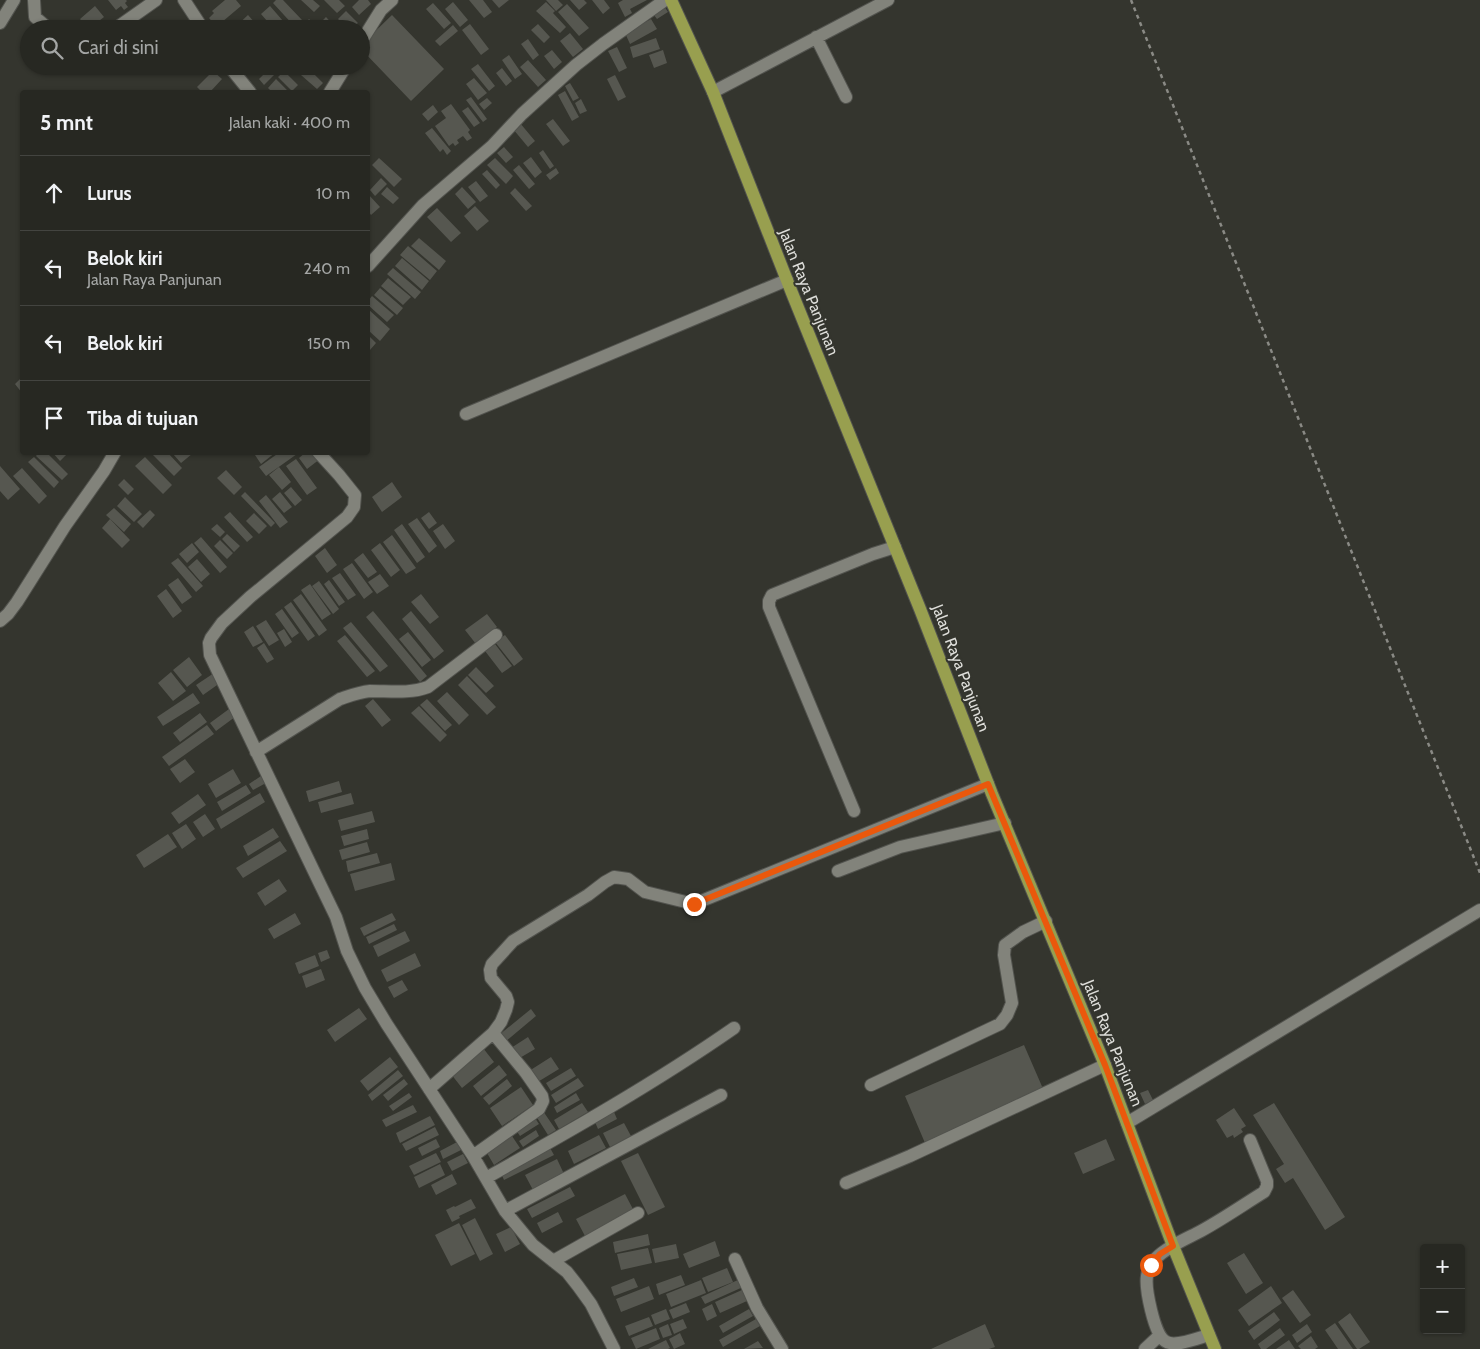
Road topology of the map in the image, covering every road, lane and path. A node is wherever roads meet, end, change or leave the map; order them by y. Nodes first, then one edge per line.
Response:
1 (14, 0) edge
2 (34, 0) edge
3 (156, 0) edge
4 (184, 0) edge
5 (392, 0) edge
6 (665, 0) edge
7 (671, 0) edge
8 (888, 0) edge
9 (1131, 0) edge
10 (38, 20) edge
11 (128, 20) edge
12 (197, 20) edge
13 (0, 23) edge
14 (370, 28) edge
15 (816, 37) junction
16 (236, 75) edge
17 (340, 75) edge
18 (248, 90) edge
19 (331, 90) edge
20 (718, 90) junction
21 (846, 97) dead end
22 (370, 264) edge
23 (787, 280) junction
24 (466, 414) dead end
25 (113, 455) edge
26 (321, 455) edge
27 (895, 547) junction
28 (2, 614) edge
29 (496, 635) dead end
30 (256, 752) junction
31 (988, 784) junction
32 (854, 811) dead end
33 (1005, 823) junction
34 (838, 871) dead end
35 (1480, 873) edge
36 (1480, 910) edge
37 (1046, 921) junction
38 (734, 1028) dead end
39 (493, 1033) junction
40 (1105, 1065) junction
41 (871, 1085) dead end
42 (429, 1089) junction
43 (721, 1095) dead end
44 (1132, 1120) junction
45 (1250, 1140) dead end
46 (473, 1156) junction
47 (486, 1178) junction
48 (846, 1183) dead end
49 (505, 1211) junction
50 (638, 1213) dead end
51 (1176, 1244) junction
52 (734, 1259) dead end
53 (553, 1261) junction
54 (1209, 1334) junction
55 (1159, 1336) junction
56 (614, 1349) edge
57 (782, 1349) edge
58 (1144, 1349) edge
59 (1215, 1349) edge

1 - 13 street
2 - 10 street
3 - 11 street
4 - 12 street
5 - 14 street
6 - 22 street
7 - 20 main road, Jalan Raya Panjunan
8 - 15 street
9 - 35 path
15 - 20 street
15 - 21 street
16 - 18 street
17 - 19 street
20 - 23 main road, Jalan Raya Panjunan
23 - 24 street
23 - 27 main road, Jalan Raya Panjunan
25 - 28 street
26 - 30 street
27 - 31 main road, Jalan Raya Panjunan
27 - 32 street
29 - 30 street
30 - 42 street
31 - 33 main road, Jalan Raya Panjunan
31 - 39 street
33 - 34 street
33 - 37 main road, Jalan Raya Panjunan
36 - 44 street
37 - 40 main road, Jalan Raya Panjunan
37 - 41 street
38 - 47 street
39 - 42 street
39 - 46 street
40 - 44 main road, Jalan Raya Panjunan
40 - 48 street
42 - 46 street
43 - 49 street
44 - 51 main road, Jalan Raya Panjunan
45 - 51 street
46 - 47 street
47 - 49 street
49 - 53 street
50 - 53 street
51 - 54 main road, Jalan Raya Panjunan
51 - 55 street
52 - 57 street
53 - 56 street
54 - 55 street
54 - 59 main road, Jalan Raya Panjunan
55 - 58 street

